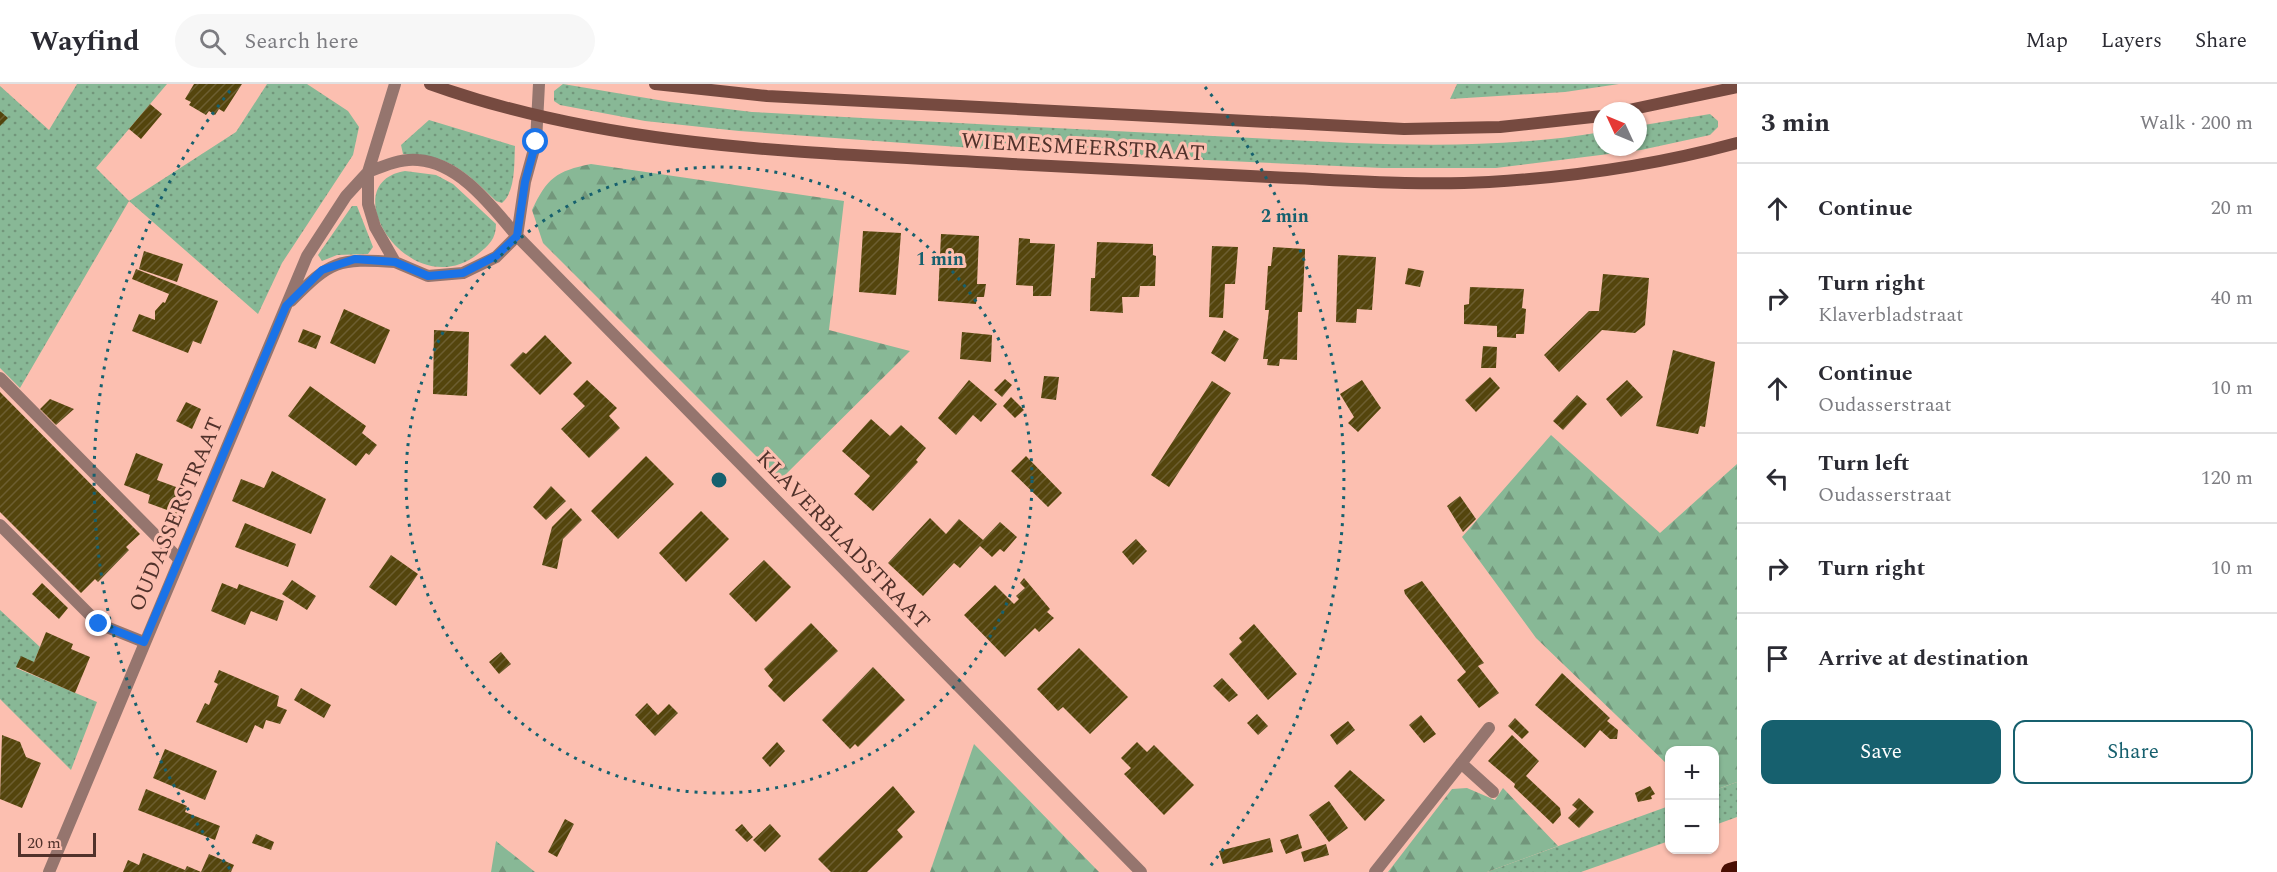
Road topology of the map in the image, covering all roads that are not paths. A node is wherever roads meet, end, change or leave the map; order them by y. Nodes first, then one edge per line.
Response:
1 (395, 84) edge
2 (430, 84) edge
3 (539, 84) edge
4 (655, 84) edge
5 (1737, 87) edge
6 (1647, 106) edge
7 (536, 117) junction
8 (1593, 117) edge
9 (1737, 143) edge
10 (368, 172) junction
11 (517, 236) junction
12 (395, 262) junction
13 (286, 306) junction
14 (0, 378) edge
15 (0, 525) edge
16 (179, 559) junction
17 (144, 642) junction
18 (1489, 728) dead end
19 (1461, 763) junction
20 (1493, 792) dead end
21 (1737, 870) edge
22 (49, 872) edge
23 (1141, 872) edge
24 (1375, 872) edge
25 (1730, 872) edge

1 - 10 street, OUDASSERSTRAAT
2 - 7 main road, WIEMESMEERSTRAAT
3 - 7 street
4 - 8 main road, WIEMESMEERSTRAAT
5 - 6 main road
7 - 9 main road, WIEMESMEERSTRAAT
7 - 11 street
10 - 11 street, KLAVERBLADSTRAAT
10 - 12 street
10 - 13 street, OUDASSERSTRAAT
11 - 12 street
11 - 23 street, KLAVERBLADSTRAAT
12 - 13 street, OUDASSERSTRAAT
13 - 16 street, OUDASSERSTRAAT
14 - 16 street
15 - 17 street
16 - 17 street, OUDASSERSTRAAT
17 - 22 street, OUDASSERSTRAAT
18 - 19 street
19 - 20 street
19 - 24 street
21 - 25 highway

